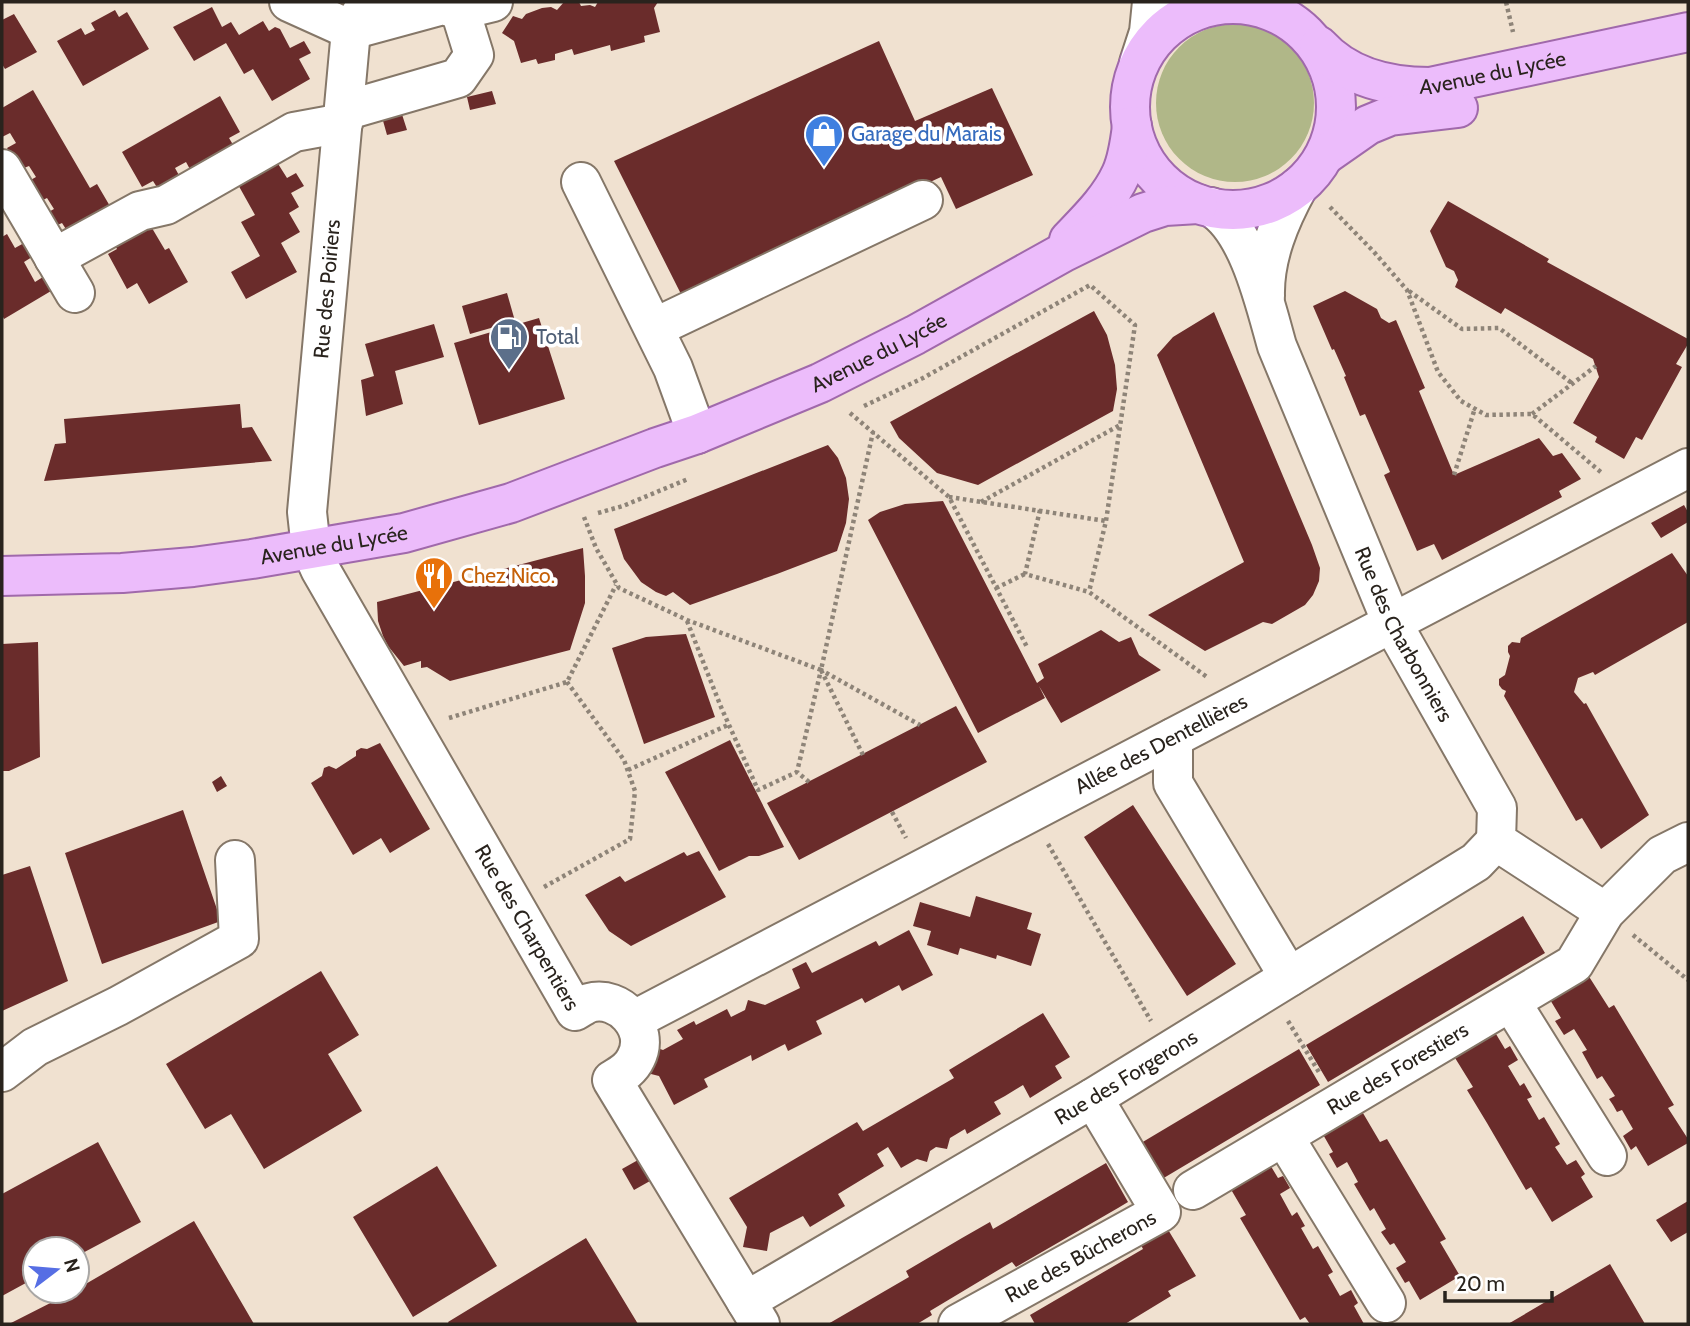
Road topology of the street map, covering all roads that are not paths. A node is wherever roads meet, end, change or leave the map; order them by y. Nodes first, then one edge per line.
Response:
1 (289, 2) edge
2 (1152, 2) edge
3 (1241, 2) edge
4 (477, 6) edge
5 (359, 16) edge
6 (1688, 32) edge
7 (1309, 36) junction
8 (1688, 55) edge
9 (1139, 63) junction
10 (343, 117) junction
11 (1132, 125) junction
12 (2, 169) edge
13 (1309, 174) junction
14 (581, 182) dead end
15 (923, 200) dead end
16 (1205, 206) junction
17 (54, 258) junction
18 (1020, 278) junction
19 (75, 293) dead end
20 (1265, 302) junction
21 (654, 328) junction
22 (697, 434) junction
23 (1688, 468) edge
24 (309, 539) junction
25 (2, 556) edge
26 (2, 576) edge
27 (1392, 623) junction
28 (1173, 738) junction
29 (1496, 841) junction
30 (1688, 842) edge
31 (235, 860) dead end
32 (1605, 912) junction
33 (1279, 983) junction
34 (1511, 1002) junction
35 (634, 1020) junction
36 (2, 1072) edge
37 (1093, 1098) junction
38 (1284, 1137) junction
39 (1607, 1156) dead end
40 (1193, 1190) dead end
41 (1385, 1304) dead end
42 (753, 1313) edge
43 (958, 1324) edge

1 - 5 street
2 - 9 street
3 - 7 main road
3 - 9 main road
4 - 5 street
4 - 10 street
5 - 10 street, Rue des Poiriers
6 - 7 main road, Avenue du Lycée
7 - 13 main road
8 - 13 main road, Avenue du Lycée
9 - 11 main road
10 - 17 street
10 - 24 street, Rue des Poiriers
11 - 16 main road
11 - 18 main road, Avenue du Lycée
12 - 17 street
13 - 16 main road
13 - 20 street, Rue des Charbonniers
14 - 21 street
15 - 21 street
16 - 18 main road, Avenue du Lycée
16 - 20 street, Rue des Charbonniers
17 - 19 street
18 - 22 main road, Avenue du Lycée
20 - 27 street, Rue des Charbonniers
21 - 22 street
22 - 24 main road, Avenue du Lycée
23 - 27 street, Allée des Dentellières
24 - 25 main road, Avenue du Lycée
24 - 26 main road, Avenue du Lycée
24 - 35 street, Rue des Charpentiers
27 - 28 street, Allée des Dentellières
27 - 29 street, Rue des Charbonniers
28 - 33 street
28 - 35 street, Allée des Dentellières
29 - 32 street
29 - 33 street, Rue des Forgerons
30 - 32 street
31 - 36 street
32 - 34 street, Rue des Forestiers
33 - 37 street, Rue des Forgerons
34 - 38 street, Rue des Forestiers
34 - 39 street
35 - 42 street
37 - 42 street, Rue des Forgerons
37 - 43 street, Rue des Bûcherons
38 - 40 street, Rue des Forestiers
38 - 41 street

